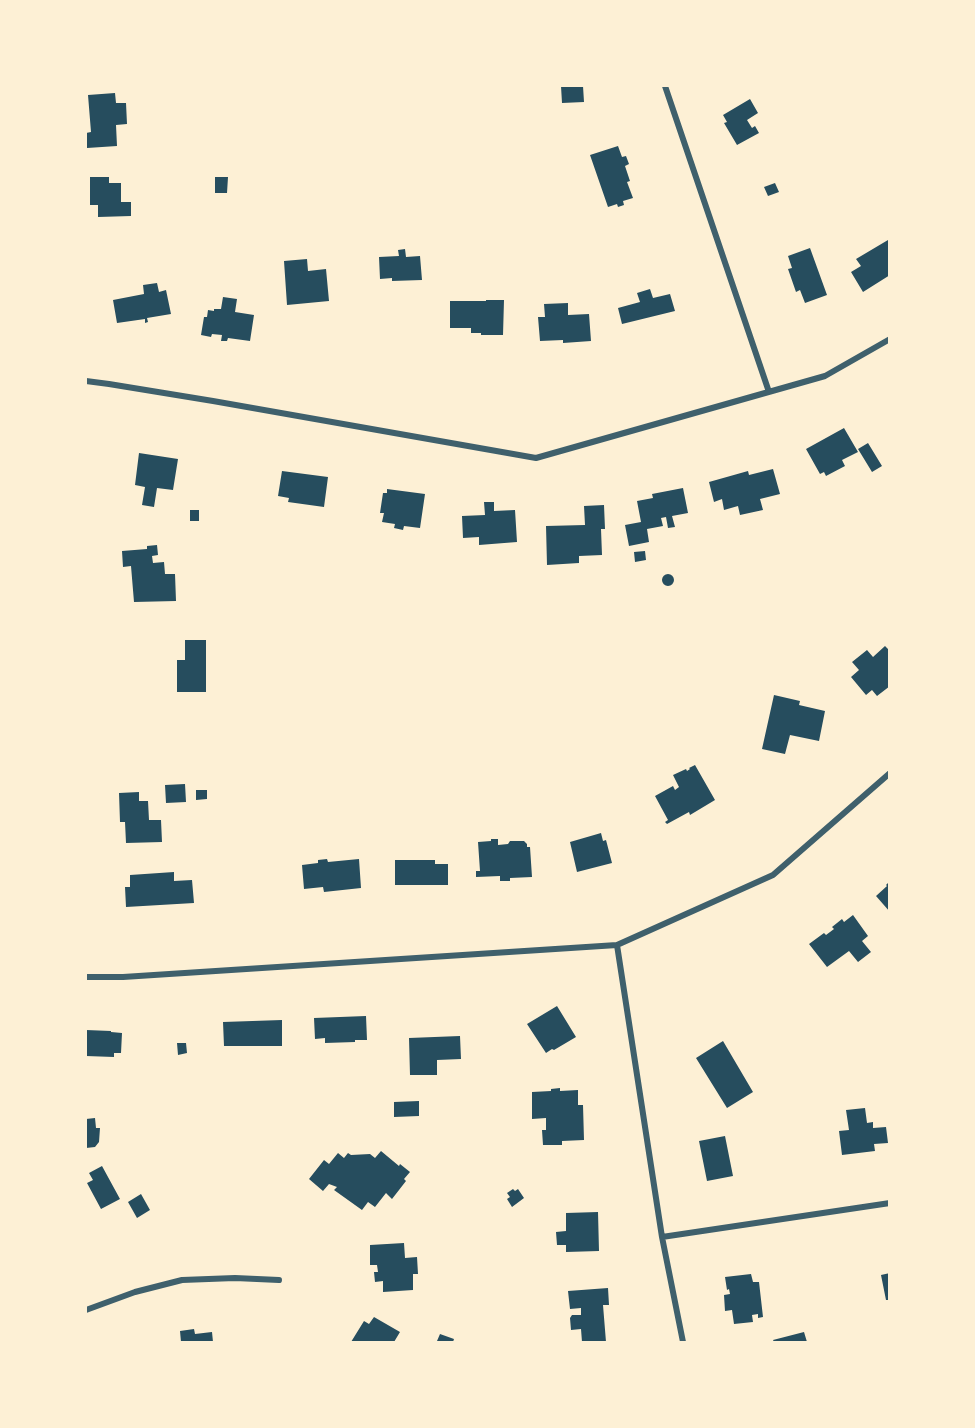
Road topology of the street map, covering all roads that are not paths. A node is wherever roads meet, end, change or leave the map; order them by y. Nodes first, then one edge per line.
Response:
1 (665, 86) edge
2 (890, 339) edge
3 (86, 381) edge
4 (769, 392) junction
5 (890, 773) edge
6 (617, 945) junction
7 (86, 977) edge
8 (890, 1203) edge
9 (662, 1237) junction
10 (279, 1280) dead end
11 (86, 1310) edge
12 (683, 1342) edge

1 - 4 street
2 - 4 street
3 - 4 street
5 - 6 street
6 - 7 street
6 - 9 street
8 - 9 street
9 - 12 street
10 - 11 street

